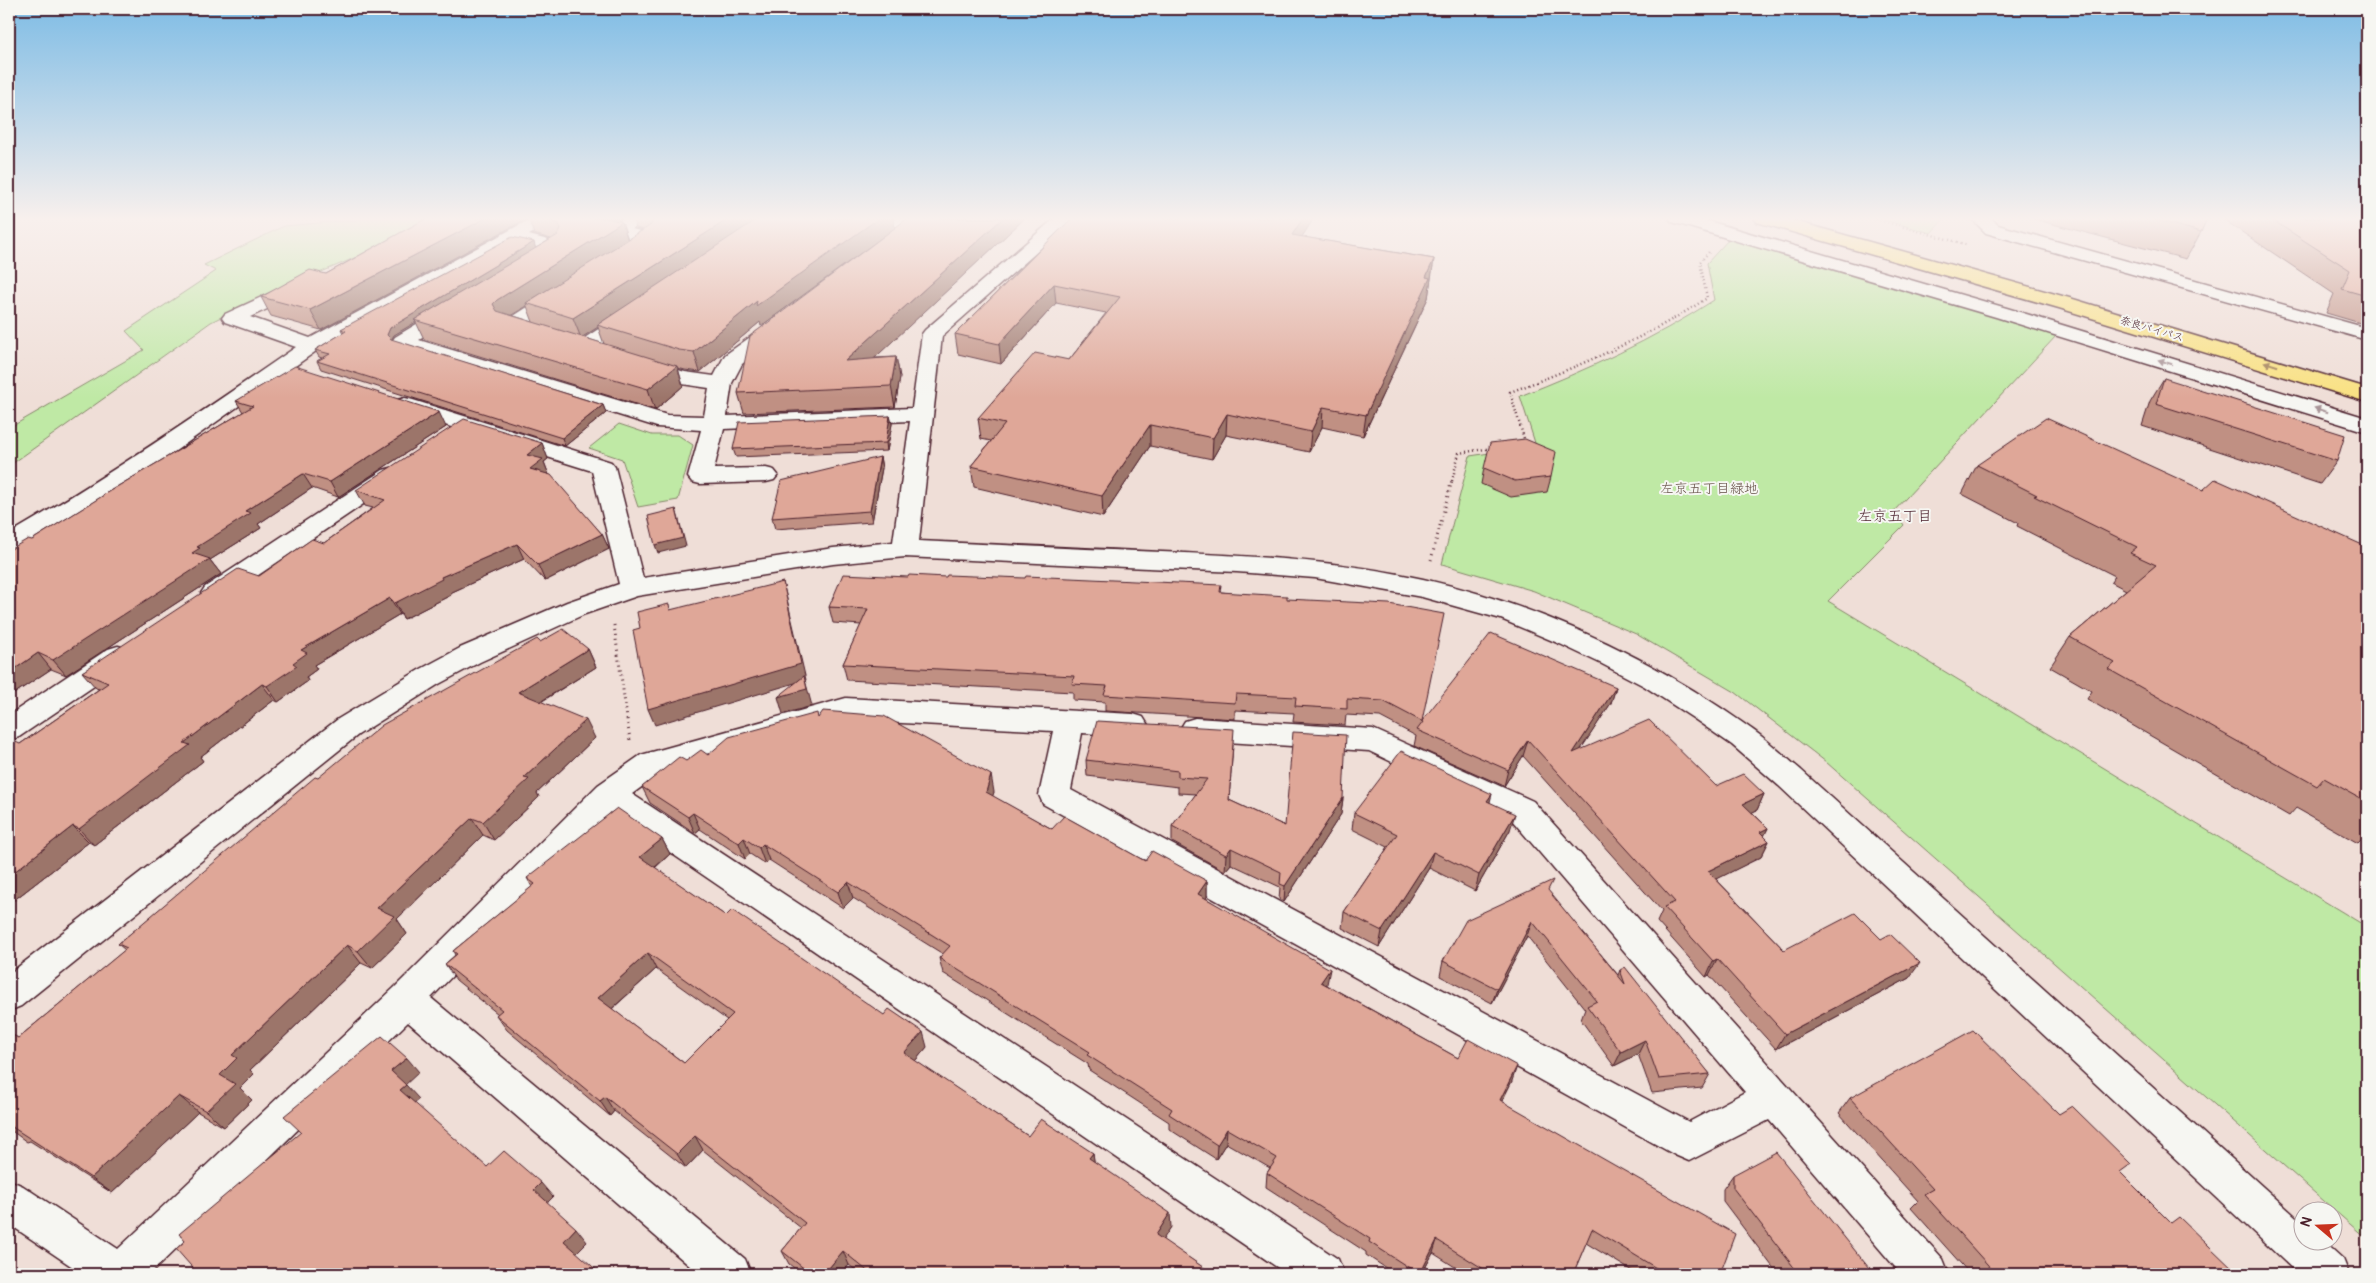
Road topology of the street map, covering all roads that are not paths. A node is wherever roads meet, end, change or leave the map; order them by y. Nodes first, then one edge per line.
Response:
1 (436, 278) edge
2 (997, 278) edge
3 (1884, 278) edge
4 (1977, 278) edge
5 (2032, 278) edge
6 (2167, 278) edge
7 (318, 279) edge
8 (576, 284) edge
9 (467, 302) edge
10 (649, 304) edge
11 (796, 313) edge
12 (2367, 334) edge
13 (569, 343) junction
14 (2266, 344) dead end
15 (312, 345) junction
16 (282, 365) junction
17 (309, 374) edge
18 (721, 383) junction
19 (2367, 395) edge
20 (384, 398) edge
21 (923, 414) junction
22 (714, 423) junction
23 (467, 424) junction
24 (2367, 425) edge
25 (442, 441) edge
26 (410, 463) edge
27 (766, 475) dead end
28 (9, 545) edge
29 (905, 549) junction
30 (633, 588) junction
31 (197, 604) edge
32 (140, 642) edge
33 (1070, 721) junction
34 (9, 729) edge
35 (622, 785) junction
36 (9, 995) edge
37 (407, 999) junction
38 (1772, 1098) junction
39 (9, 1200) edge
40 (120, 1274) edge
41 (730, 1274) edge
42 (1323, 1274) edge
43 (1928, 1274) edge
44 (2328, 1274) edge

1 - 15 street
2 - 21 street
24 -> 3 street
19 -> 4 highway, 奈良バイパス
5 - 14 highway, 奈良バイパス
6 - 12 street
7 - 15 street
8 - 13 street
9 - 22 street
10 - 13 street
11 - 18 street
13 - 18 street
15 - 16 street
16 - 17 street
16 - 28 street
18 - 22 street
20 - 23 street
21 - 22 street
21 - 29 street
22 - 27 street
23 - 25 street
23 - 30 street
26 - 31 street
29 - 30 street
29 - 44 street
30 - 36 street
32 - 34 street
33 - 35 street
33 - 38 street
33 - 38 street
35 - 37 street
35 - 42 street
37 - 40 street
37 - 41 street
38 - 43 street
39 - 40 street

